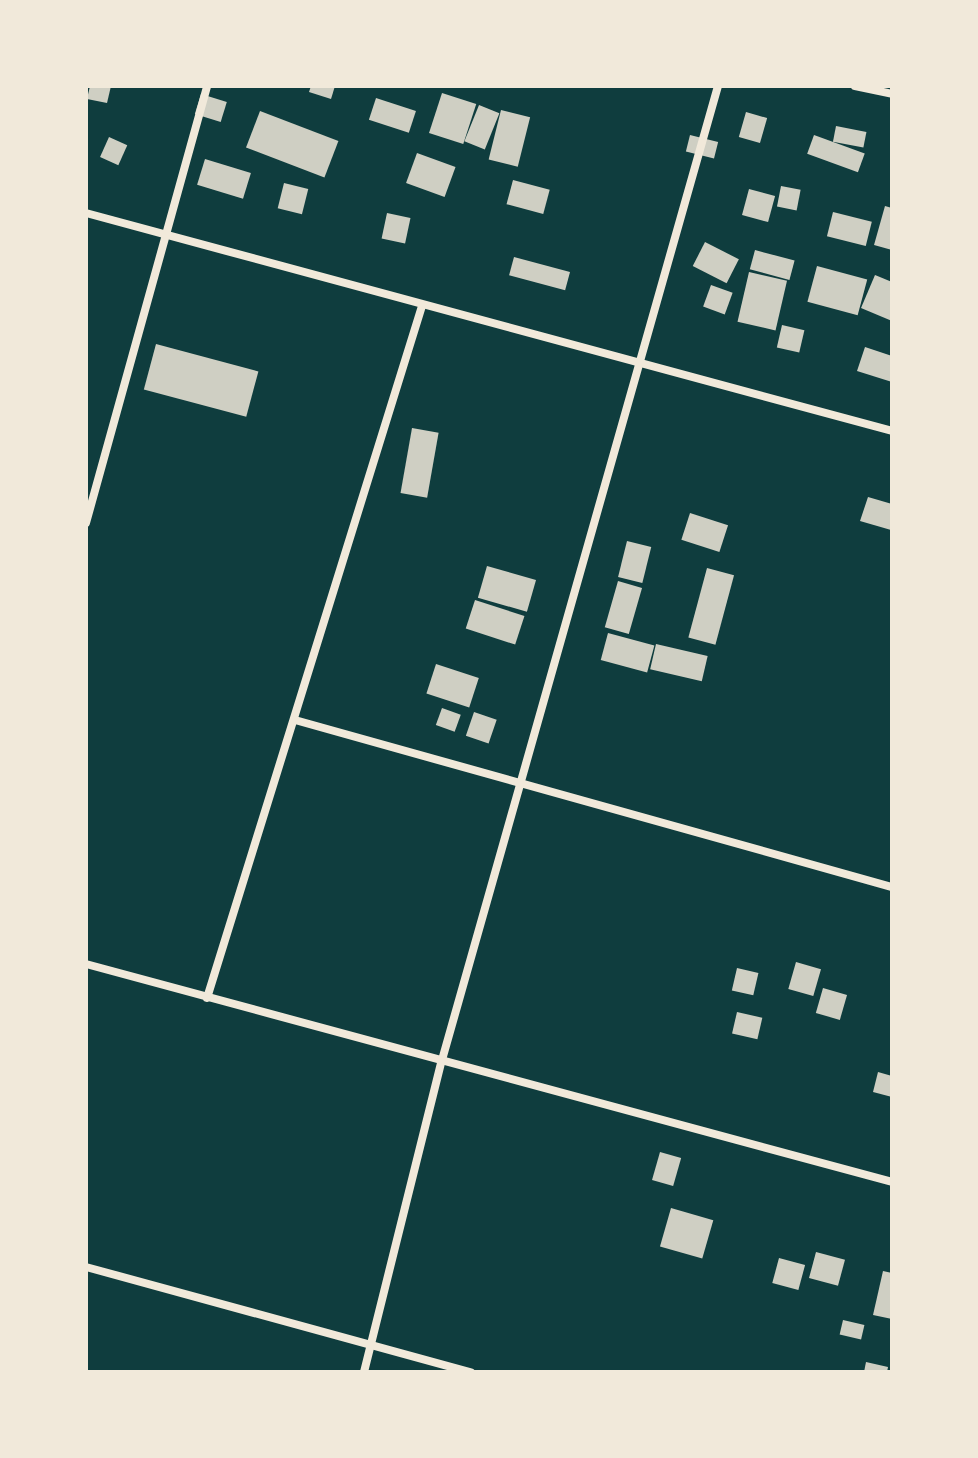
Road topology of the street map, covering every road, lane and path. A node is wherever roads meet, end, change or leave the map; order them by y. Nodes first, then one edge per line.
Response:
1 (207, 86) edge
2 (718, 86) edge
3 (855, 86) edge
4 (892, 94) edge
5 (86, 213) edge
6 (167, 235) junction
7 (422, 306) junction
8 (636, 361) junction
9 (892, 431) edge
10 (86, 523) edge
11 (295, 720) junction
12 (521, 780) junction
13 (892, 887) edge
14 (86, 964) edge
15 (207, 998) junction
16 (442, 1060) junction
17 (892, 1182) edge
18 (86, 1267) edge
19 (372, 1347) junction
20 (364, 1372) edge
21 (471, 1372) edge

1 - 6 street
2 - 8 street
3 - 4 street
5 - 6 street
6 - 7 street
6 - 10 street
7 - 8 street
7 - 11 street
8 - 9 street
8 - 12 street
11 - 12 street
11 - 15 street
12 - 13 street
12 - 16 street
14 - 15 street
15 - 16 street
16 - 17 street
16 - 19 street
18 - 19 street
19 - 20 street
19 - 21 street

